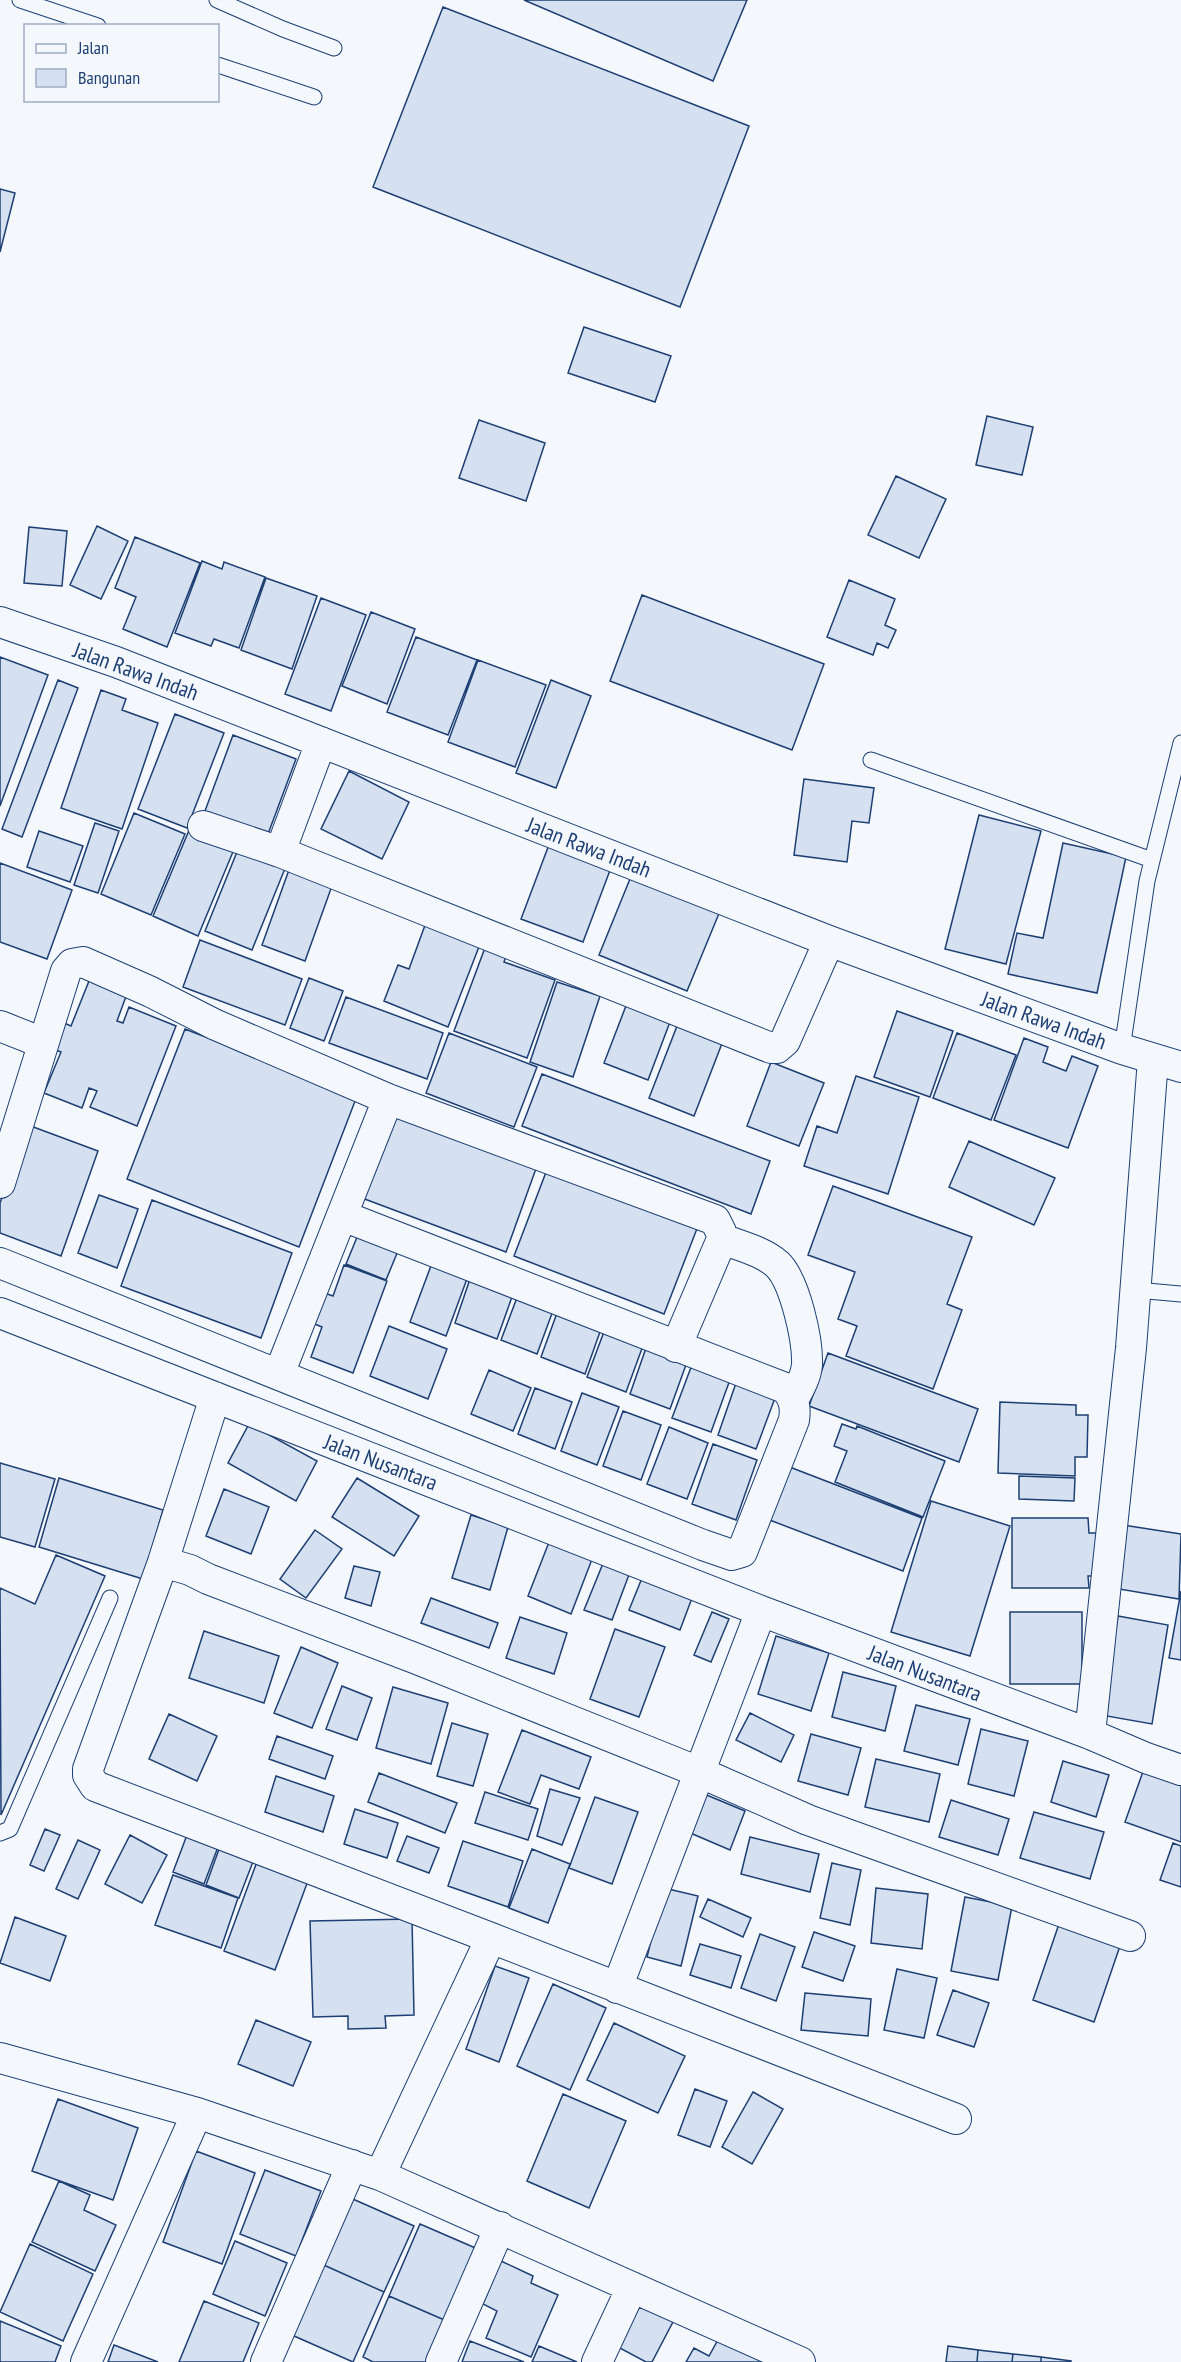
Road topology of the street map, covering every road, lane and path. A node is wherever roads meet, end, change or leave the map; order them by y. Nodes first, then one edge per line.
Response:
1 (20, 0) edge
2 (217, 0) edge
3 (92, 24) edge
4 (334, 48) dead end
5 (219, 65) edge
6 (314, 97) dead end
7 (0, 622) edge
8 (321, 742) junction
9 (1181, 743) edge
10 (871, 760) dead end
11 (203, 826) dead end
12 (280, 852) junction
13 (1152, 860) junction
14 (829, 941) junction
15 (0, 1026) edge
16 (43, 1043) junction
17 (1122, 1049) junction
18 (1167, 1063) edge
19 (388, 1099) junction
20 (0, 1184) edge
21 (343, 1216) junction
22 (722, 1239) junction
23 (0, 1263) edge
24 (1136, 1290) junction
25 (1181, 1294) edge
26 (0, 1313) edge
27 (676, 1347) junction
28 (279, 1374) junction
29 (215, 1397) junction
30 (793, 1400) junction
31 (163, 1562) junction
32 (110, 1598) dead end
33 (761, 1611) junction
34 (1090, 1734) junction
35 (1181, 1770) edge
36 (699, 1772) junction
37 (0, 1833) edge
38 (1130, 1936) dead end
39 (491, 1938) junction
40 (616, 1988) junction
41 (0, 2058) edge
42 (197, 2113) junction
43 (956, 2119) dead end
44 (352, 2165) junction
45 (380, 2175) junction
46 (500, 2227) junction
47 (632, 2287) junction
48 (783, 2359) edge
49 (86, 2362) edge
50 (266, 2362) edge
51 (441, 2362) edge
52 (597, 2362) edge

1 - 3 lane
2 - 4 lane
5 - 6 lane
7 - 8 street, Jalan Rawa Indah
8 - 12 street
8 - 14 street, Jalan Rawa Indah
9 - 13 lane
10 - 13 lane
11 - 12 street
12 - 14 street
13 - 17 lane
14 - 17 street, Jalan Rawa Indah
15 - 16 street
16 - 19 street
16 - 20 street
17 - 18 street, Jalan Rawa Indah
18 - 24 street
19 - 21 street
19 - 22 street
21 - 27 street
21 - 28 street
22 - 27 street
22 - 30 street
23 - 28 street
24 - 25 lane
24 - 34 street
26 - 29 street, Jalan Nusantara
27 - 30 street
28 - 30 street
29 - 31 street
29 - 33 street, Jalan Nusantara
31 - 36 street
31 - 39 street
32 - 37 lane
33 - 34 street, Jalan Nusantara
33 - 36 street
34 - 35 street, Jalan Nusantara
36 - 38 street
36 - 40 street
39 - 40 street
39 - 45 street
40 - 43 street
41 - 42 street
42 - 44 street
42 - 49 street
44 - 45 street
44 - 50 street
45 - 46 street
46 - 47 street
46 - 51 street
47 - 48 street
47 - 52 street

